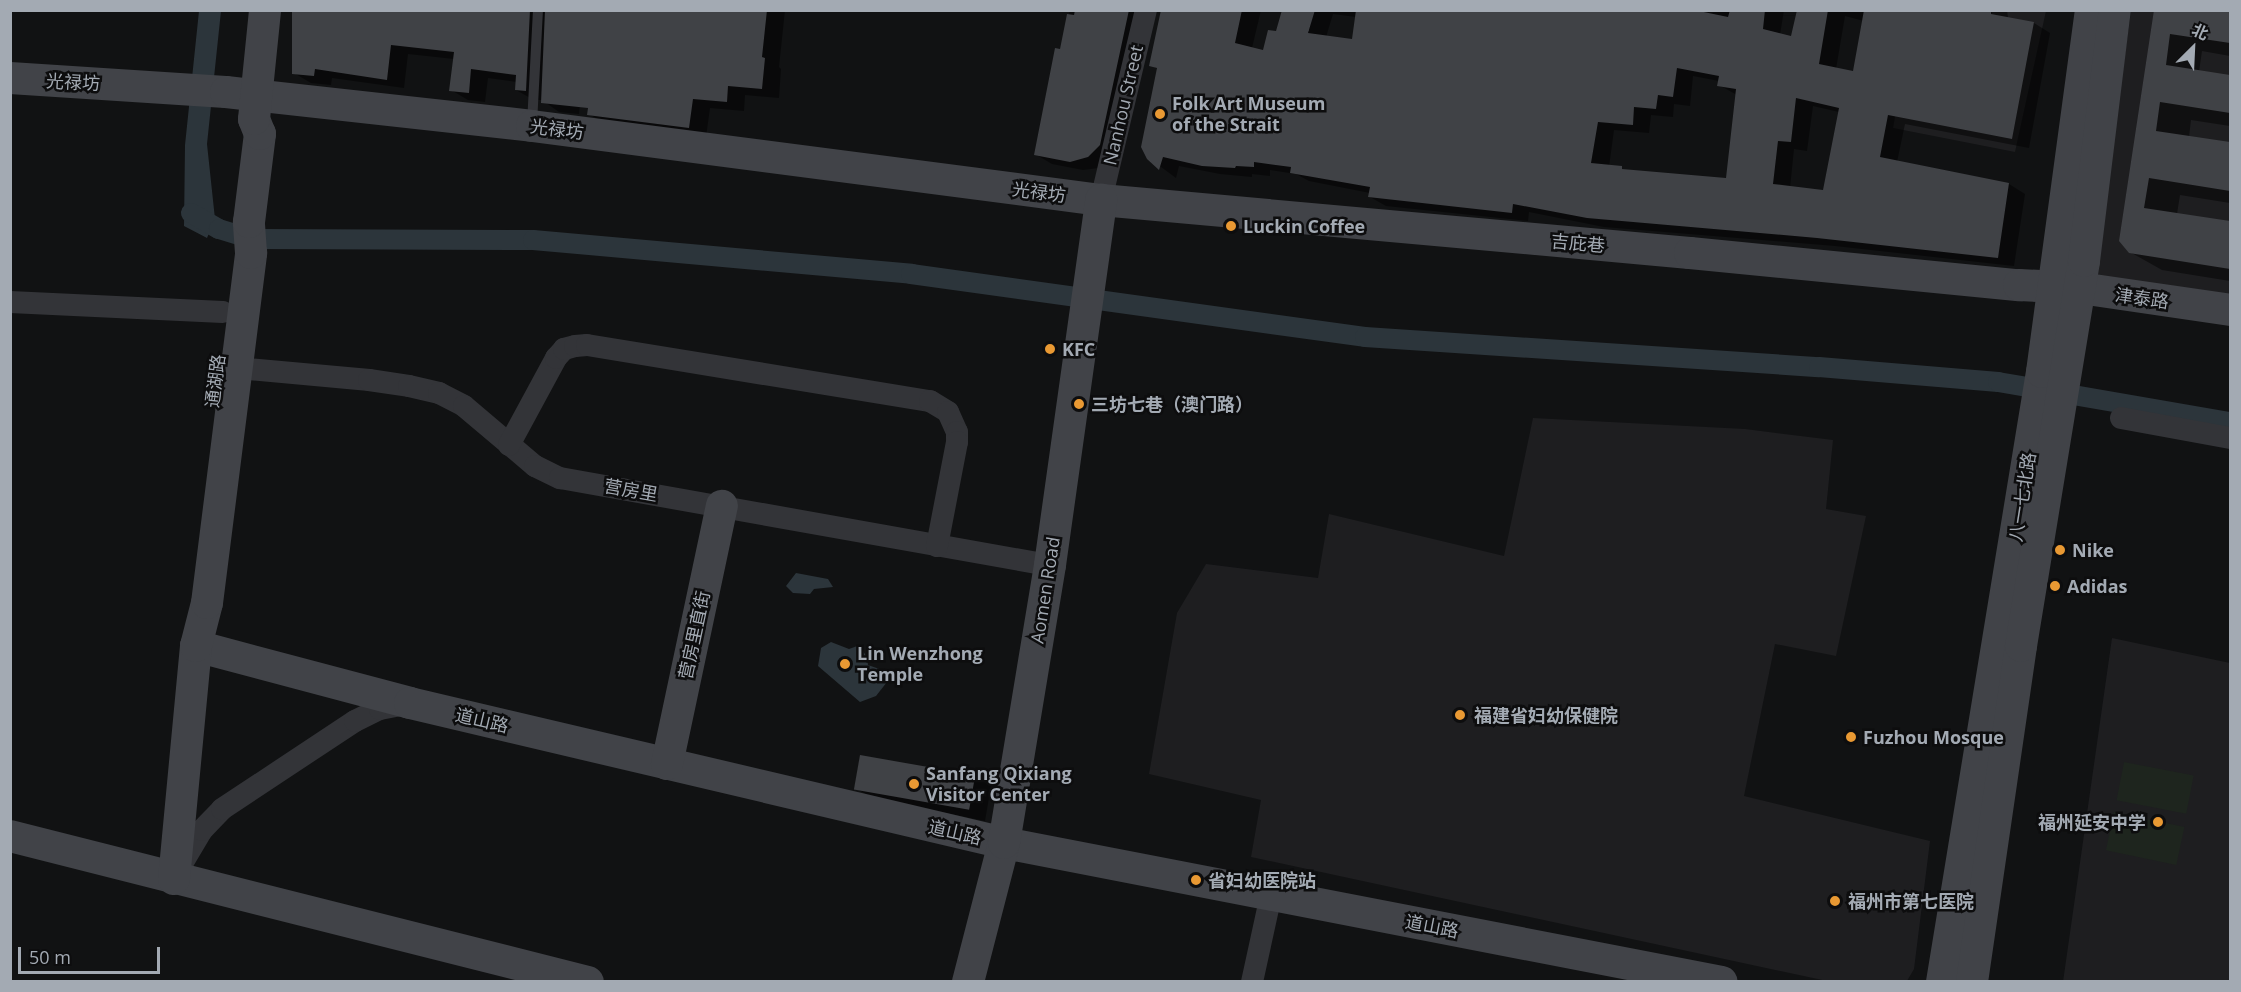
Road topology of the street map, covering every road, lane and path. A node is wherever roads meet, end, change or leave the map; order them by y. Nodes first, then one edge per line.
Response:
1 (265, 10) edge
2 (538, 10) edge
3 (1146, 10) edge
4 (2091, 10) edge
5 (2115, 10) edge
6 (10, 78) edge
7 (256, 107) junction
8 (532, 126) junction
9 (1101, 201) junction
10 (241, 252) junction
11 (2067, 287) junction
12 (10, 302) edge
13 (2230, 310) edge
14 (224, 312) junction
15 (237, 368) junction
16 (2121, 418) dead end
17 (2045, 430) junction
18 (2230, 438) edge
19 (509, 445) junction
20 (722, 506) junction
21 (937, 546) junction
22 (1050, 565) junction
23 (196, 646) junction
24 (410, 703) junction
25 (667, 764) junction
26 (10, 836) edge
27 (1004, 843) junction
28 (174, 879) junction
29 (1271, 895) junction
30 (1672, 977) edge
31 (588, 981) edge
32 (968, 981) edge
33 (1252, 981) edge
34 (1722, 981) edge
35 (1942, 981) edge
36 (1972, 981) edge

1 - 7 street, 通湖路
2 - 8 lane
3 - 9 street, Nanhou Street
4 - 11 street, 八一七北路
5 - 11 street, 八一七北路
6 - 7 street, 光禄坊
7 - 8 street, 光禄坊
7 - 10 street, 通湖路
8 - 9 street, 光禄坊
9 - 11 street, 吉庇巷
9 - 22 street, Aomen Road
10 - 14 street, 通湖路
10 - 15 street, 通湖路
11 - 13 street, 津泰路
11 - 17 street, 八一七北路
12 - 14 street
14 - 23 street, 通湖路
15 - 19 street, 营房里
15 - 23 street, 通湖路
16 - 18 street
17 - 35 street, 八一七北路
17 - 36 street
19 - 20 street, 营房里
19 - 21 street
20 - 21 street, 营房里
20 - 25 street, 营房里直街
21 - 22 street, 营房里
22 - 27 street, Aomen Road
23 - 24 street, 道山路
23 - 28 street, 通湖路
24 - 25 street, 道山路
24 - 28 street
25 - 27 street, 道山路
26 - 28 street
27 - 29 street, 道山路
27 - 32 street, Aomen Road
28 - 31 street
29 - 30 street, 道山路
29 - 33 street
30 - 34 street, 道山路

